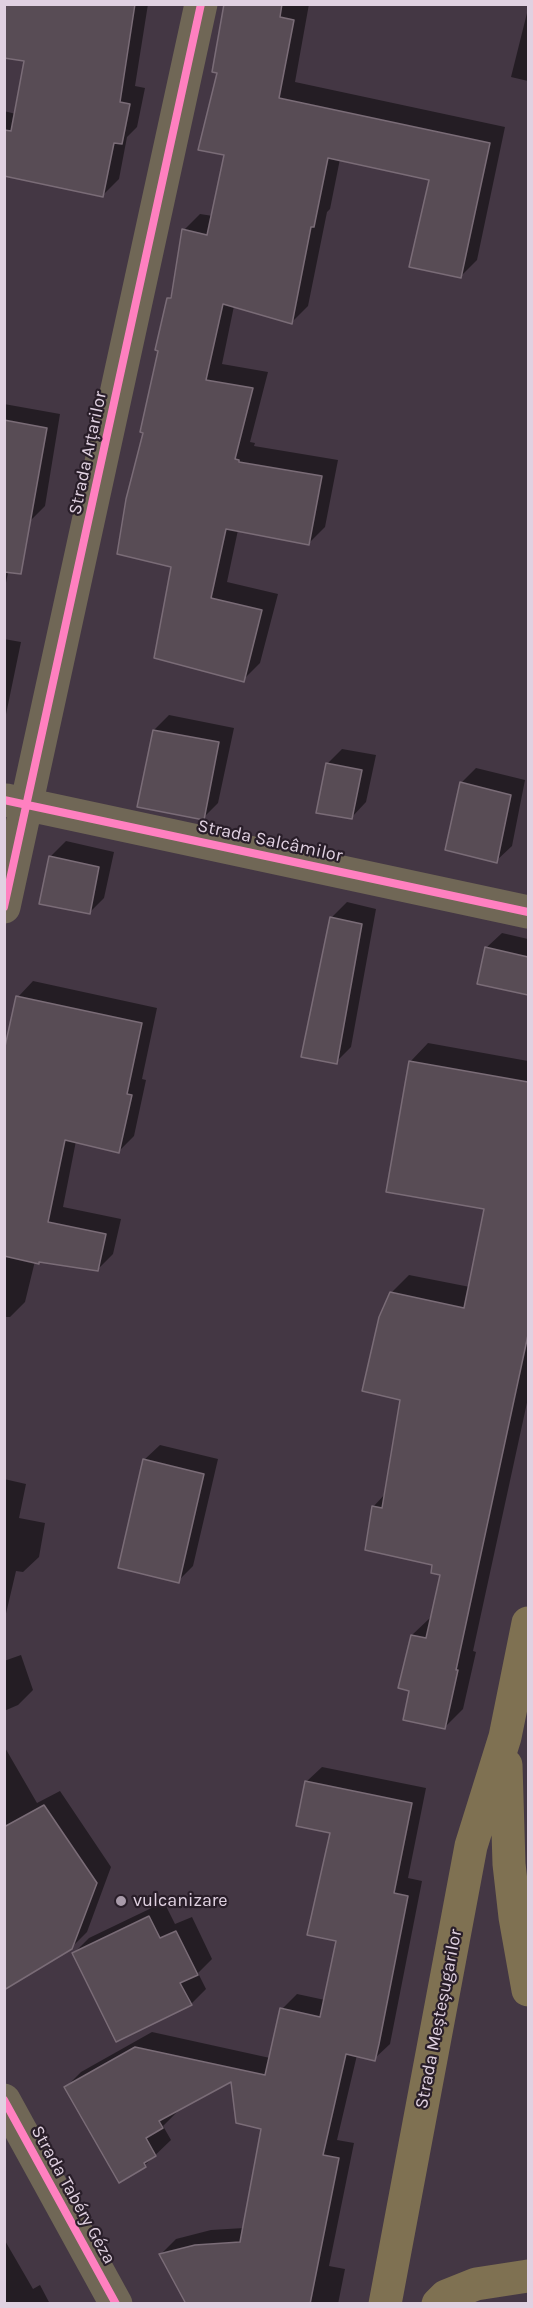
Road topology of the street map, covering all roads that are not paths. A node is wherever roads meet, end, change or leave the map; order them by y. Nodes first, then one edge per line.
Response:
1 (201, 4) edge
2 (16, 802) edge
3 (4, 907) edge
4 (528, 912) edge
5 (528, 1623) edge
6 (505, 1737) junction
7 (528, 1990) edge
8 (4, 2100) edge
9 (528, 2276) edge
10 (116, 2304) edge
11 (386, 2304) edge
12 (438, 2304) edge

1 - 2 street, Strada Arțarilor
2 - 3 street, Strada Arțarilor
2 - 4 street, Strada Salcâmilor
5 - 6 main road, Strada Meșteșugarilor
6 - 7 main road, Strada Meșteșugarilor
6 - 11 main road, Strada Meșteșugarilor
8 - 10 street, Strada Tabéry Géza
9 - 12 main road

